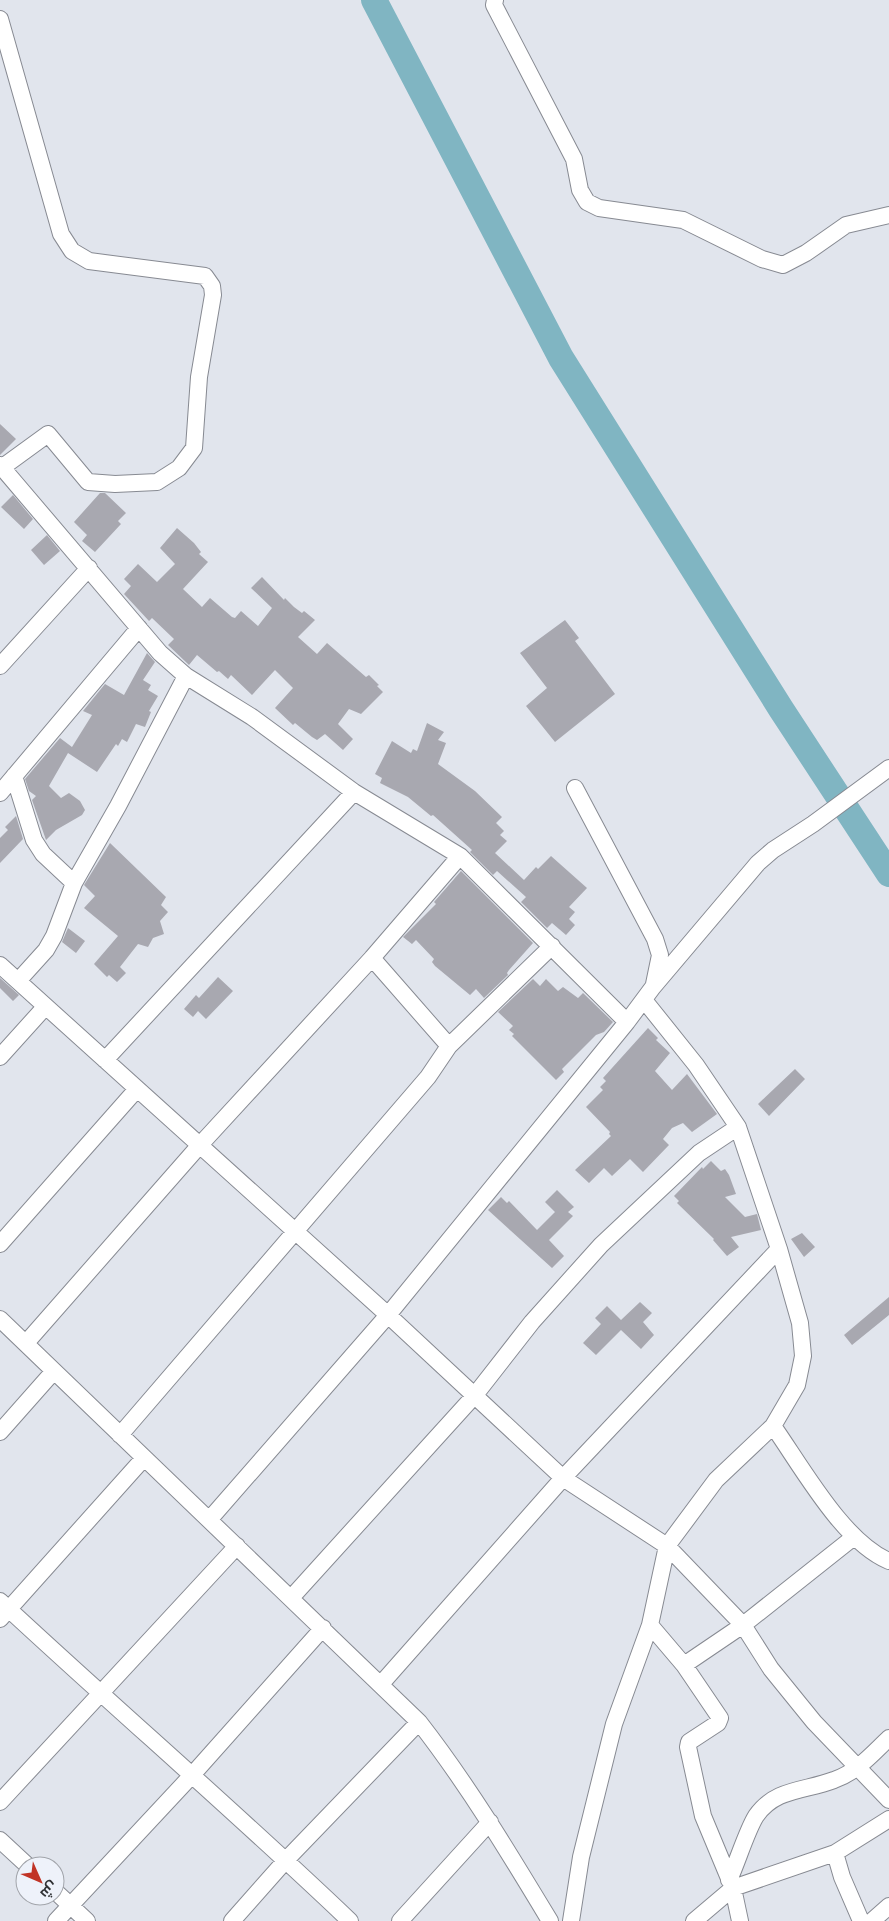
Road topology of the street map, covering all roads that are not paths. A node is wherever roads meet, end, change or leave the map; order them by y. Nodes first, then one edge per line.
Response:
1 (495, 0) edge
2 (0, 19) edge
3 (889, 215) edge
4 (1, 467) edge
5 (89, 568) junction
6 (139, 628) junction
7 (0, 666) edge
8 (186, 676) junction
9 (889, 768) edge
10 (14, 776) junction
11 (575, 788) dead end
12 (354, 792) junction
13 (0, 794) edge
14 (460, 856) junction
15 (74, 883) junction
16 (552, 946) junction
17 (372, 958) junction
18 (0, 965) edge
19 (18, 981) junction
20 (649, 993) junction
21 (45, 1007) junction
22 (627, 1022) junction
23 (449, 1046) junction
24 (0, 1057) edge
25 (105, 1060) junction
26 (137, 1089) junction
27 (738, 1127) junction
28 (199, 1146) junction
29 (294, 1231) junction
30 (0, 1244) edge
31 (779, 1249) junction
32 (388, 1315) junction
33 (0, 1319) edge
34 (26, 1343) junction
35 (54, 1371) junction
36 (475, 1395) junction
37 (773, 1426) junction
38 (0, 1432) edge
39 (120, 1435) junction
40 (144, 1458) junction
41 (562, 1478) junction
42 (209, 1520) junction
43 (854, 1537) junction
44 (237, 1546) junction
45 (667, 1546) junction
46 (889, 1561) edge
47 (291, 1598) junction
48 (3, 1610) edge
49 (650, 1625) junction
50 (742, 1625) junction
51 (323, 1628) junction
52 (684, 1665) junction
53 (381, 1684) junction
54 (101, 1695) junction
55 (419, 1722) junction
56 (889, 1738) edge
57 (859, 1767) junction
58 (193, 1774) junction
59 (889, 1800) edge
60 (0, 1802) edge
61 (889, 1819) edge
62 (490, 1822) junction
63 (0, 1840) edge
64 (835, 1852) junction
65 (17, 1856) edge
66 (286, 1860) junction
67 (731, 1884) junction
68 (65, 1900) edge
69 (70, 1905) junction
70 (889, 1906) edge
71 (56, 1921) edge
72 (87, 1921) edge
73 (232, 1921) edge
74 (350, 1921) edge
75 (400, 1921) edge
76 (550, 1921) edge
77 (571, 1921) edge
78 (694, 1921) edge
79 (740, 1921) edge
80 (861, 1921) edge
81 (872, 1921) edge

1 - 3 street
2 - 4 street
4 - 5 street
5 - 6 street
5 - 7 street
6 - 8 street
6 - 10 street
8 - 12 street
8 - 15 street
9 - 20 street
10 - 13 street
10 - 15 street
11 - 20 street
12 - 14 street
12 - 25 street
14 - 16 street
14 - 17 street
15 - 19 street
16 - 22 street
16 - 23 street
17 - 23 street
17 - 28 street
18 - 19 street
19 - 21 street
20 - 22 street
20 - 27 street
21 - 24 street
21 - 25 street
22 - 32 street
23 - 29 street
25 - 26 street
26 - 28 street
26 - 30 street
27 - 31 street
27 - 36 street
28 - 29 street
28 - 34 street
29 - 32 street
29 - 39 street
31 - 37 street
31 - 41 street
32 - 36 street
32 - 42 street
33 - 34 street
34 - 35 street
35 - 38 street
35 - 39 street
36 - 41 street
36 - 47 street
37 - 43 street
37 - 45 street
39 - 40 street
40 - 42 street
40 - 48 street
41 - 45 street
41 - 53 street
42 - 44 street
43 - 46 street
43 - 50 street
44 - 47 street
44 - 54 street
45 - 49 street
45 - 50 street
47 - 51 street
48 - 54 street
49 - 52 street
49 - 77 street
50 - 52 street
50 - 57 street
51 - 53 street
51 - 58 street
52 - 67 street
53 - 55 street
54 - 58 street
54 - 60 street
55 - 62 street
55 - 66 street
56 - 57 street
57 - 59 street
57 - 67 street
58 - 66 street
58 - 69 street
61 - 64 street
62 - 75 street
62 - 76 street
63 - 65 street
64 - 67 street
64 - 80 street
66 - 73 street
66 - 74 street
67 - 78 street
67 - 79 street
68 - 69 street
69 - 71 street
69 - 72 street
70 - 81 street

